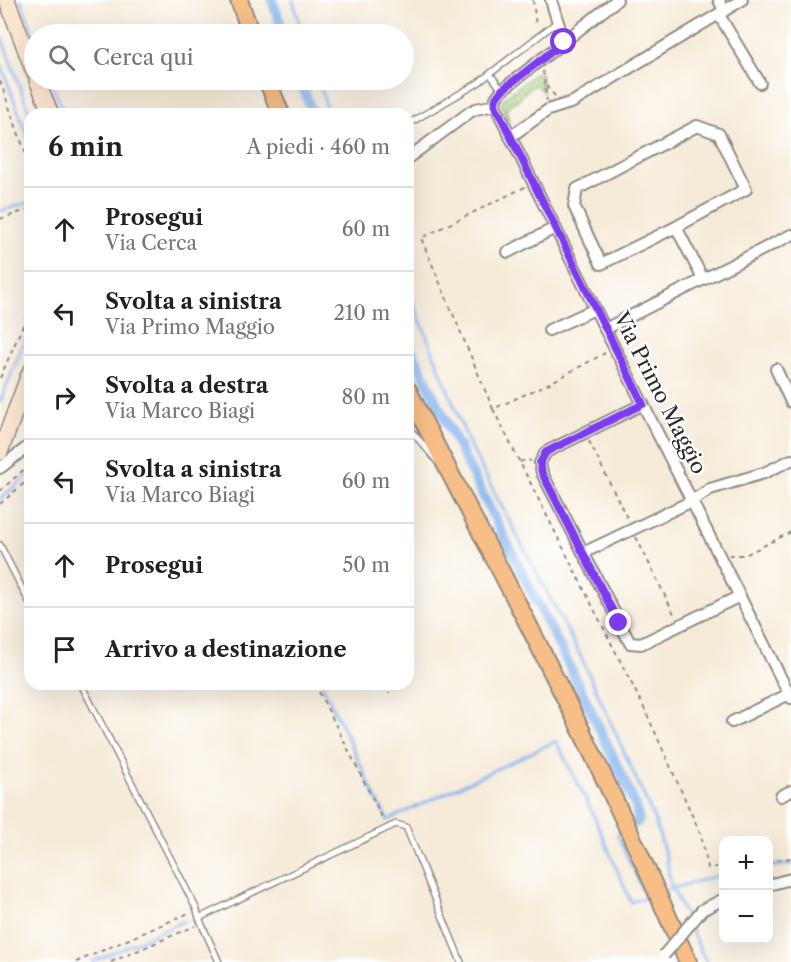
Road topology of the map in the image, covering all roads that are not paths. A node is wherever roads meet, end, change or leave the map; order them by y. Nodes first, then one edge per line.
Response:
1 (7, 0) edge
2 (239, 0) edge
3 (551, 0) edge
4 (617, 0) edge
5 (719, 0) edge
6 (742, 0) edge
7 (722, 13) junction
8 (558, 21) junction
9 (247, 24) edge
10 (564, 42) junction
11 (24, 45) edge
12 (490, 74) junction
13 (760, 83) dead end
14 (41, 90) edge
15 (271, 90) edge
16 (502, 90) junction
17 (495, 105) junction
18 (49, 108) edge
19 (279, 108) edge
20 (414, 120) edge
21 (510, 136) junction
22 (414, 154) edge
23 (676, 226) junction
24 (555, 228) junction
25 (791, 235) edge
26 (508, 252) dead end
27 (703, 279) junction
28 (596, 309) junction
29 (605, 329) junction
30 (549, 330) dead end
31 (776, 369) dead end
32 (24, 388) edge
33 (414, 402) edge
34 (791, 402) edge
35 (643, 404) junction
36 (414, 434) edge
37 (24, 450) edge
38 (0, 452) edge
39 (791, 460) edge
40 (0, 468) edge
41 (448, 472) junction
42 (692, 501) junction
43 (0, 545) edge
44 (583, 553) junction
45 (24, 592) edge
46 (740, 596) junction
47 (84, 690) edge
48 (790, 696) edge
49 (732, 722) dead end
50 (791, 879) edge
51 (773, 884) edge
52 (719, 901) edge
53 (200, 920) junction
54 (661, 958) edge
55 (219, 962) edge
56 (462, 962) edge
57 (688, 962) edge

1 - 11 main road
2 - 9 highway
3 - 8 street
4 - 10 street
5 - 7 street
6 - 7 street
7 - 13 street
7 - 21 street
8 - 10 street
8 - 12 lane
10 - 16 street
12 - 16 lane
12 - 20 lane
14 - 18 main road
15 - 19 highway
16 - 17 street
17 - 21 street, Via Primo Maggio
17 - 22 street
21 - 24 street, Via Primo Maggio
23 - 23 street
23 - 27 street
24 - 26 street
24 - 28 street, Via Primo Maggio
25 - 27 street
27 - 29 street
28 - 29 street, Via Primo Maggio
28 - 30 street
29 - 35 street, Via Primo Maggio
31 - 34 street
32 - 38 main road
33 - 41 highway
35 - 42 street, Via Primo Maggio
35 - 44 street
36 - 41 lane
37 - 40 street
39 - 42 street
41 - 57 highway
42 - 44 street
42 - 46 street, Via Primo Maggio
43 - 45 lane
44 - 46 street
46 - 48 street, Via Primo Maggio
47 - 53 lane
48 - 49 street
50 - 51 street
52 - 54 street, bridge
53 - 55 lane
53 - 56 lane

